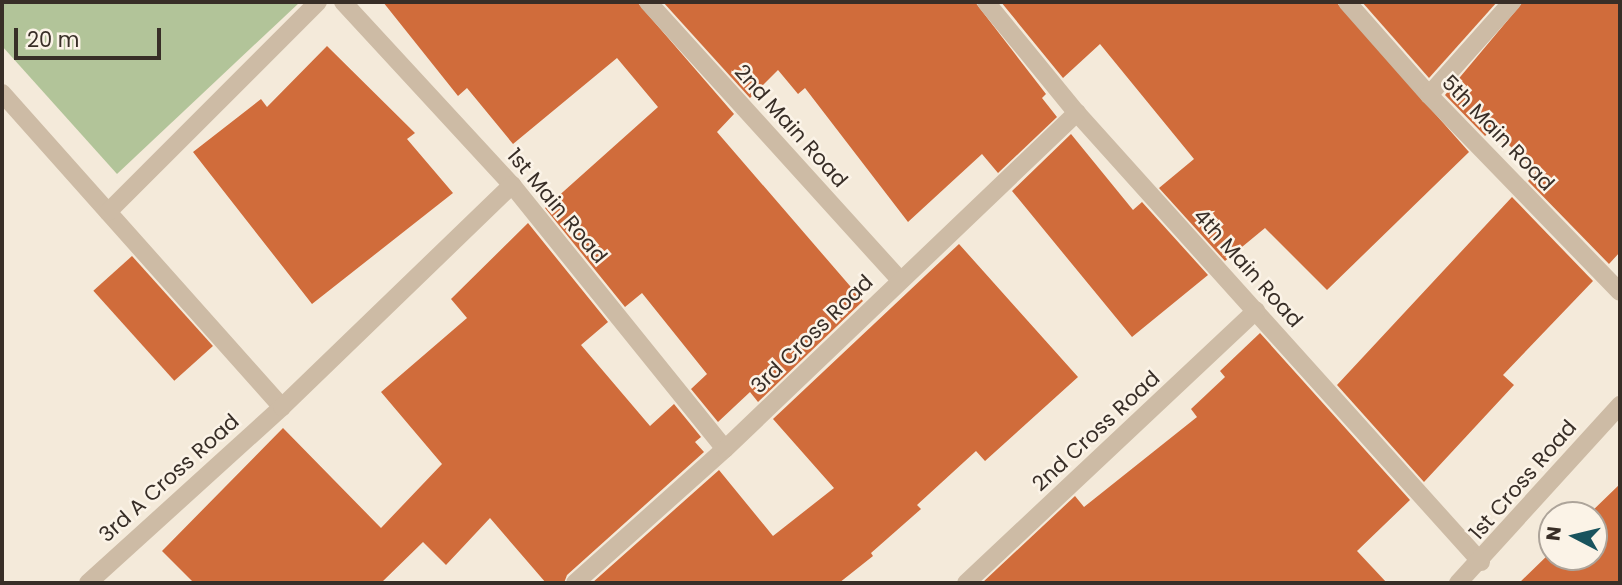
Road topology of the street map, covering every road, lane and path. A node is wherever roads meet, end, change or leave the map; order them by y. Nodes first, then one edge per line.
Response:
1 (318, 2) edge
2 (343, 2) edge
3 (648, 2) edge
4 (986, 2) edge
5 (1347, 2) edge
6 (1512, 2) edge
7 (2, 93) edge
8 (1429, 94) junction
9 (1077, 113) junction
10 (512, 185) junction
11 (108, 212) junction
12 (900, 280) junction
13 (1620, 292) edge
14 (1256, 311) junction
15 (1620, 404) edge
16 (282, 407) junction
17 (725, 449) junction
18 (1481, 562) junction
19 (88, 583) edge
20 (575, 583) edge
21 (966, 583) edge
22 (1458, 583) edge

1 - 11 street
2 - 10 street, 1st Main Road
3 - 12 street, 2nd Main Road
4 - 9 street, 4th Main Road
5 - 8 street, 5th Main Road
6 - 8 street
7 - 11 street
8 - 13 street, 5th Main Road
9 - 12 street, 3rd Cross Road
9 - 14 street, 4th Main Road
10 - 16 street, 3rd A Cross Road
10 - 17 street, 1st Main Road
11 - 16 street
12 - 17 street, 3rd Cross Road
14 - 18 street, 4th Main Road
14 - 21 street, 2nd Cross Road
15 - 18 street, 1st Cross Road
16 - 19 street, 3rd A Cross Road
17 - 20 street, 3rd Cross Road
18 - 22 street, 1st Cross Road

